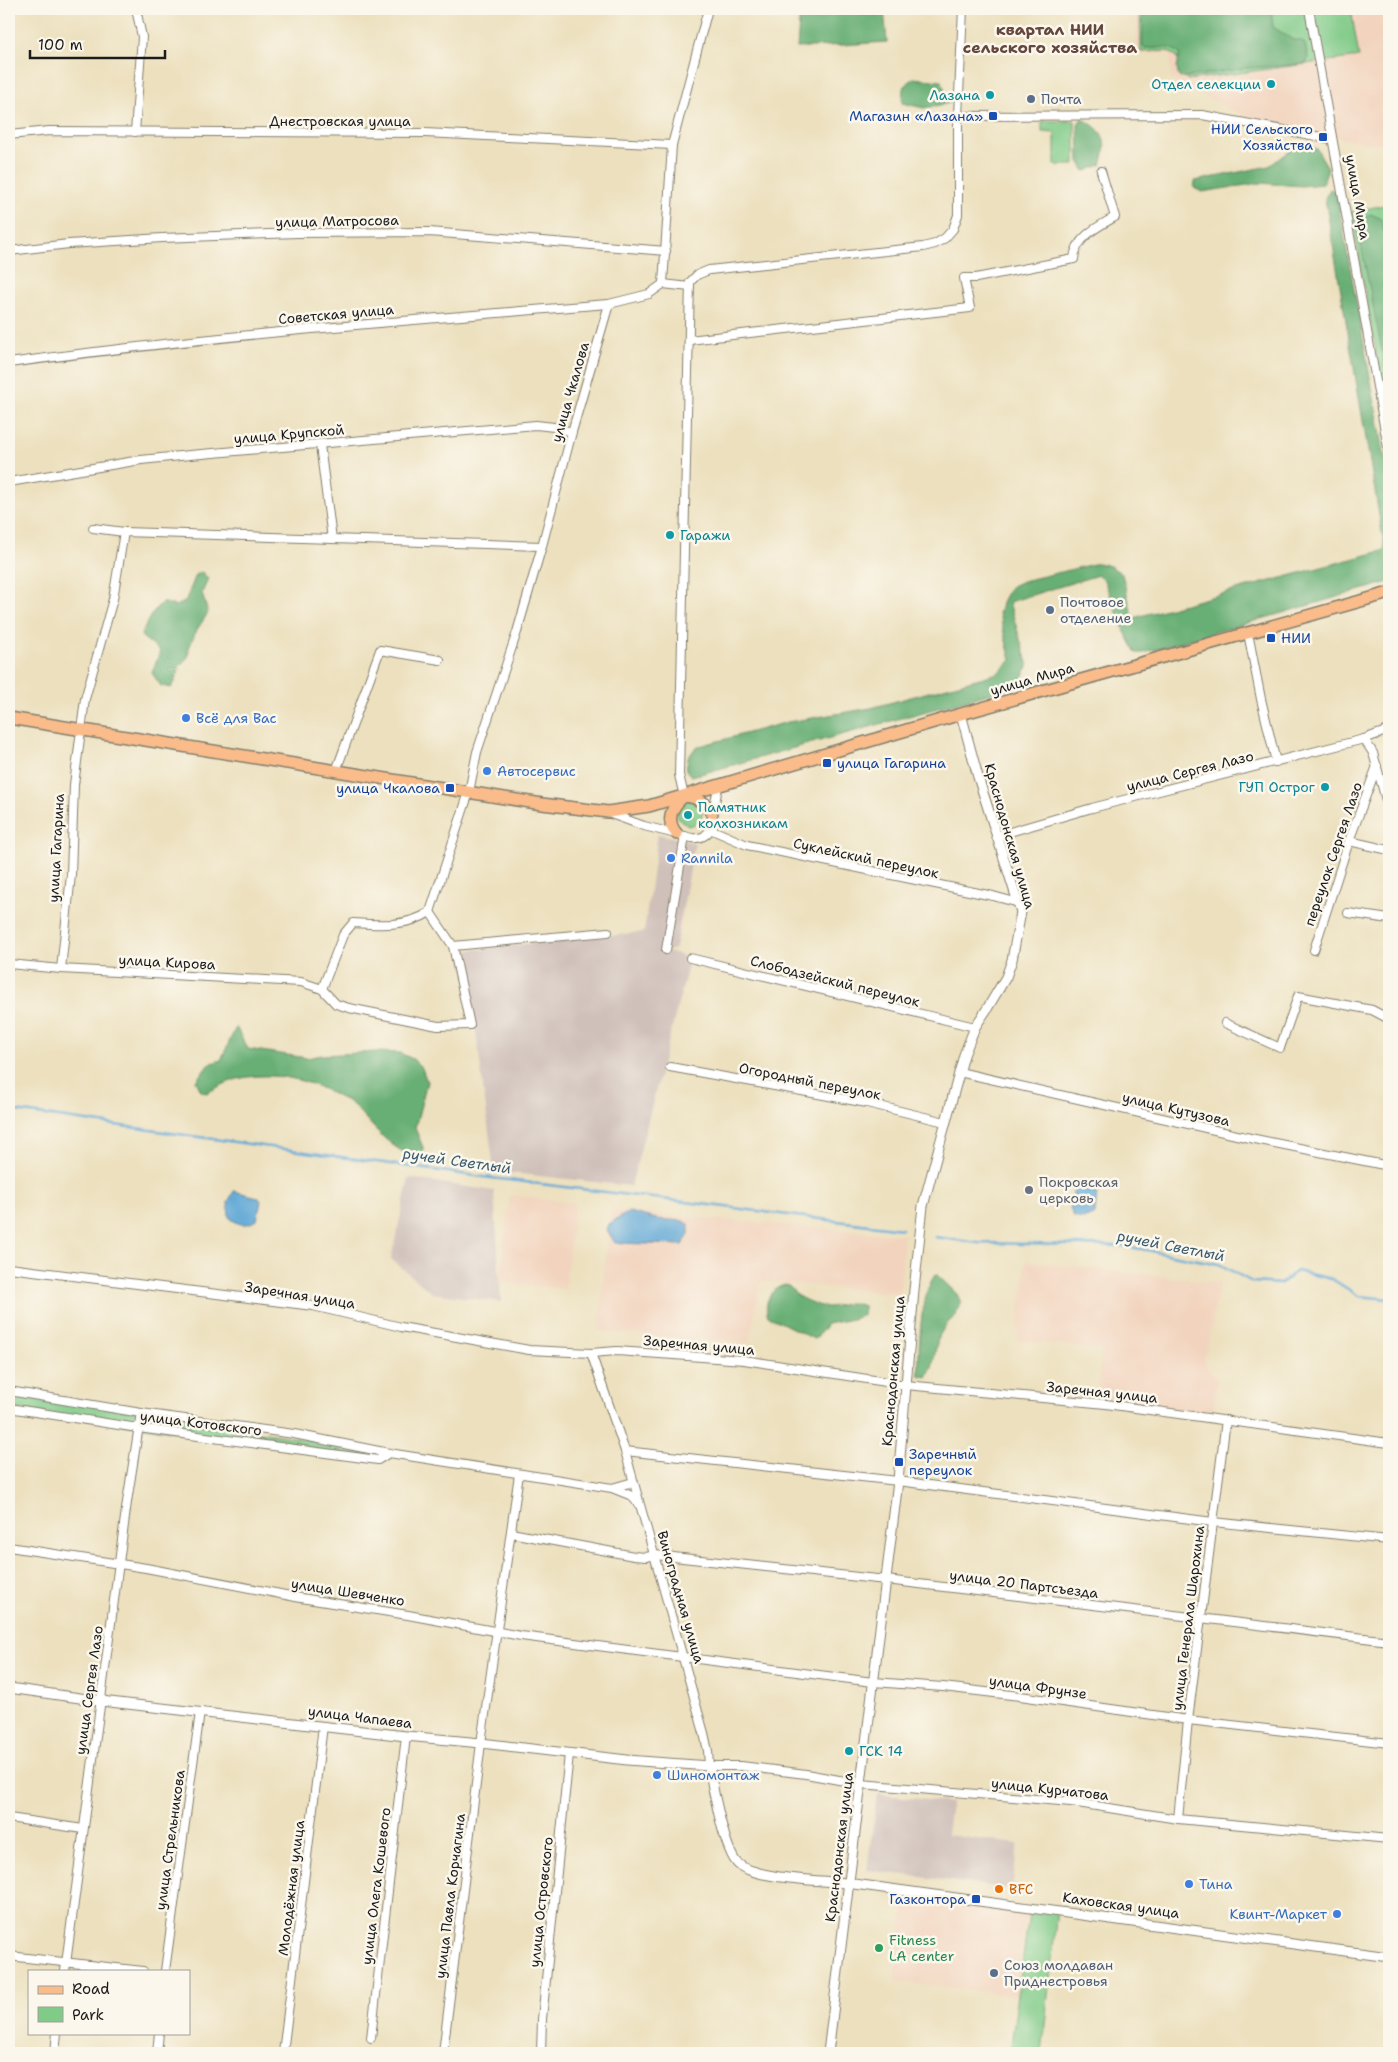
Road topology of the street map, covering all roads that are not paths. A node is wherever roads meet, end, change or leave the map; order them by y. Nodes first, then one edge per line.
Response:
1 (136, 9) edge
2 (708, 9) edge
3 (963, 9) edge
4 (1309, 9) edge
5 (958, 116) junction
6 (135, 132) junction
7 (9, 135) edge
8 (1332, 139) junction
9 (672, 144) junction
10 (1101, 171) dead end
11 (9, 251) edge
12 (666, 251) junction
13 (663, 284) junction
14 (690, 287) junction
15 (609, 304) junction
16 (689, 340) junction
17 (9, 363) edge
18 (572, 432) junction
19 (320, 445) junction
20 (1389, 452) edge
21 (9, 482) edge
22 (93, 528) dead end
23 (124, 532) junction
24 (332, 539) junction
25 (542, 546) junction
26 (1389, 593) edge
27 (1248, 633) junction
28 (440, 660) dead end
29 (961, 714) junction
30 (9, 718) edge
31 (81, 729) junction
32 (1389, 730) edge
33 (1364, 739) junction
34 (1276, 762) junction
35 (1377, 766) junction
36 (336, 771) junction
37 (718, 787) junction
38 (469, 792) junction
39 (684, 796) junction
40 (1389, 811) edge
41 (608, 812) junction
42 (712, 813) junction
43 (710, 830) junction
44 (681, 835) junction
45 (996, 836) junction
46 (1349, 840) junction
47 (1389, 850) edge
48 (1018, 903) junction
49 (430, 912) junction
50 (1348, 913) dead end
51 (1389, 919) edge
52 (608, 932) dead end
53 (453, 946) junction
54 (666, 950) dead end
55 (1314, 950) dead end
56 (690, 958) dead end
57 (9, 964) edge
58 (61, 969) junction
59 (322, 989) junction
60 (1389, 1019) edge
61 (1225, 1023) dead end
62 (975, 1027) junction
63 (670, 1067) dead end
64 (959, 1072) junction
65 (945, 1122) junction
66 (1389, 1166) edge
67 (9, 1268) edge
68 (591, 1353) junction
69 (906, 1385) junction
70 (9, 1391) edge
71 (9, 1408) edge
72 (141, 1413) junction
73 (1226, 1420) junction
74 (138, 1428) junction
75 (1389, 1443) edge
76 (625, 1451) junction
77 (389, 1453) junction
78 (519, 1474) junction
79 (898, 1481) junction
80 (633, 1482) junction
81 (612, 1488) junction
82 (640, 1506) junction
83 (1213, 1522) junction
84 (511, 1533) junction
85 (1389, 1540) edge
86 (9, 1547) edge
87 (655, 1555) junction
88 (119, 1564) junction
89 (886, 1580) junction
90 (1201, 1619) junction
91 (496, 1631) junction
92 (1389, 1642) edge
93 (684, 1658) junction
94 (873, 1682) junction
95 (9, 1688) edge
96 (101, 1700) junction
97 (200, 1712) junction
98 (1188, 1720) junction
99 (323, 1726) junction
100 (406, 1736) junction
101 (481, 1743) junction
102 (1389, 1743) edge
103 (569, 1754) junction
104 (709, 1766) junction
105 (861, 1784) junction
106 (9, 1818) edge
107 (1178, 1819) junction
108 (83, 1829) junction
109 (1389, 1839) edge
110 (730, 1852) joint
111 (848, 1883) junction
112 (9, 1956) edge
113 (1389, 1957) edge
114 (65, 1967) edge
115 (124, 1970) edge
116 (165, 1970) edge
117 (57, 2034) edge
118 (159, 2034) edge
119 (371, 2038) dead end
120 (55, 2053) edge
121 (157, 2053) edge
122 (283, 2053) edge
123 (443, 2053) edge
124 (541, 2053) edge
125 (828, 2053) edge

1 - 6 street
2 - 9 street
3 - 5 street
4 - 8 street
5 - 8 street, улица Мира
5 - 14 street
6 - 7 street, Днестровская улица
6 - 9 street, Днестровская улица
8 - 20 street, улица Мира
9 - 12 street
10 - 16 street
11 - 12 street, улица Матросова
12 - 13 street
13 - 14 street
13 - 15 street, Советская улица
14 - 16 street
15 - 17 street, Советская улица
15 - 18 street, улица Чкалова
16 - 39 street
18 - 19 street, улица Крупской
18 - 25 street, улица Чкалова
19 - 21 street, улица Крупской
19 - 24 street
22 - 23 street
23 - 24 street
23 - 31 street
24 - 25 street
25 - 38 street, улица Чкалова
26 - 27 main road, улица Мира
27 - 29 main road, улица Мира
27 - 34 street
28 - 36 street
29 - 37 main road, улица Мира
29 - 45 street, Краснодонская улица
30 - 31 main road
31 - 36 main road
31 - 58 street, улица Гагарина
32 - 33 street, улица Сергея Лазо
33 - 34 street, улица Сергея Лазо
33 - 35 street, переулок Сергея Лазо
34 - 45 street, улица Сергея Лазо
35 - 40 street, переулок Сергея Лазо
35 - 46 street, переулок Сергея Лазо
36 - 38 main road
37 - 39 main road, улица Мира
37 - 42 street
38 - 41 main road
38 - 49 street
39 - 41 main road
39 - 42 main road
39 - 44 main road
41 - 44 street
42 - 43 street
43 - 44 street
43 - 48 street, Суклейский переулок
44 - 54 street
45 - 48 street, Краснодонская улица
46 - 47 street
46 - 55 street, переулок Сергея Лазо
48 - 62 street, Краснодонская улица
49 - 53 street
49 - 59 street
50 - 51 street
52 - 53 street
53 - 59 street, улица Кирова
56 - 62 street, Слободзейский переулок
57 - 58 street, улица Кирова
58 - 59 street, улица Кирова
60 - 61 street
62 - 64 street, Краснодонская улица
63 - 65 street, Огородный переулок
64 - 65 street, Краснодонская улица
64 - 66 street, улица Кутузова
65 - 69 street, Краснодонская улица
67 - 68 street, Заречная улица
68 - 69 street, Заречная улица
68 - 76 street, Виноградная улица
69 - 73 street, Заречная улица
69 - 79 street, Краснодонская улица
70 - 72 street, улица Котовского
71 - 74 street, улица Котовского
72 - 74 street, улица Сергея Лазо
72 - 77 street, улица Котовского
73 - 75 street, Заречная улица
73 - 83 street, улица Генерала Шарохина
74 - 77 street, улица Котовского
74 - 88 street, улица Сергея Лазо
76 - 79 street
76 - 80 street, Виноградная улица
77 - 78 street, улица Котовского
78 - 81 street, улица Котовского
78 - 84 street, улица Павла Корчагина
79 - 83 street
79 - 89 street, Краснодонская улица
80 - 81 street, улица Котовского
80 - 82 street, Виноградная улица
81 - 82 street
82 - 87 street, Виноградная улица
83 - 85 street
83 - 90 street, улица Генерала Шарохина
84 - 87 street, улица 20 Партсъезда
84 - 91 street, улица Павла Корчагина
86 - 88 street, улица Шевченко
87 - 89 street, улица 20 Партсъезда
87 - 93 street, Виноградная улица
88 - 91 street, улица Шевченко
88 - 96 street, улица Сергея Лазо
89 - 90 street, улица 20 Партсъезда
89 - 94 street, Краснодонская улица
90 - 92 street, улица 20 Партсъезда
90 - 98 street, улица Генерала Шарохина
91 - 93 street, улица Шевченко
91 - 101 street, улица Павла Корчагина
93 - 94 street, улица Фрунзе
93 - 104 street, Виноградная улица
94 - 98 street, улица Фрунзе
94 - 105 street, Краснодонская улица
95 - 96 street, улица Чапаева
96 - 97 street, улица Чапаева
96 - 108 street, улица Сергея Лазо
97 - 99 street, улица Чапаева
97 - 116 street, улица Стрельникова
98 - 102 street, улица Фрунзе
98 - 107 street, улица Генерала Шарохина
99 - 100 street, улица Чапаева
99 - 122 street, Молодёжная улица
100 - 101 street, улица Чапаева
100 - 119 street, улица Олега Кошевого
101 - 103 street, улица Чапаева
101 - 123 street, улица Павла Корчагина
103 - 104 street, улица Чапаева
103 - 124 street, улица Островского
104 - 105 street, улица Курчатова
104 - 110 street, Виноградная улица
105 - 107 street, улица Курчатова
105 - 111 street, Краснодонская улица
106 - 108 street
107 - 109 street, улица Курчатова
108 - 114 street, улица Сергея Лазо
110 - 111 street, Каховская улица
111 - 113 street, Каховская улица
111 - 125 street, Краснодонская улица
112 - 114 street
114 - 115 street
117 - 120 street
118 - 121 street

